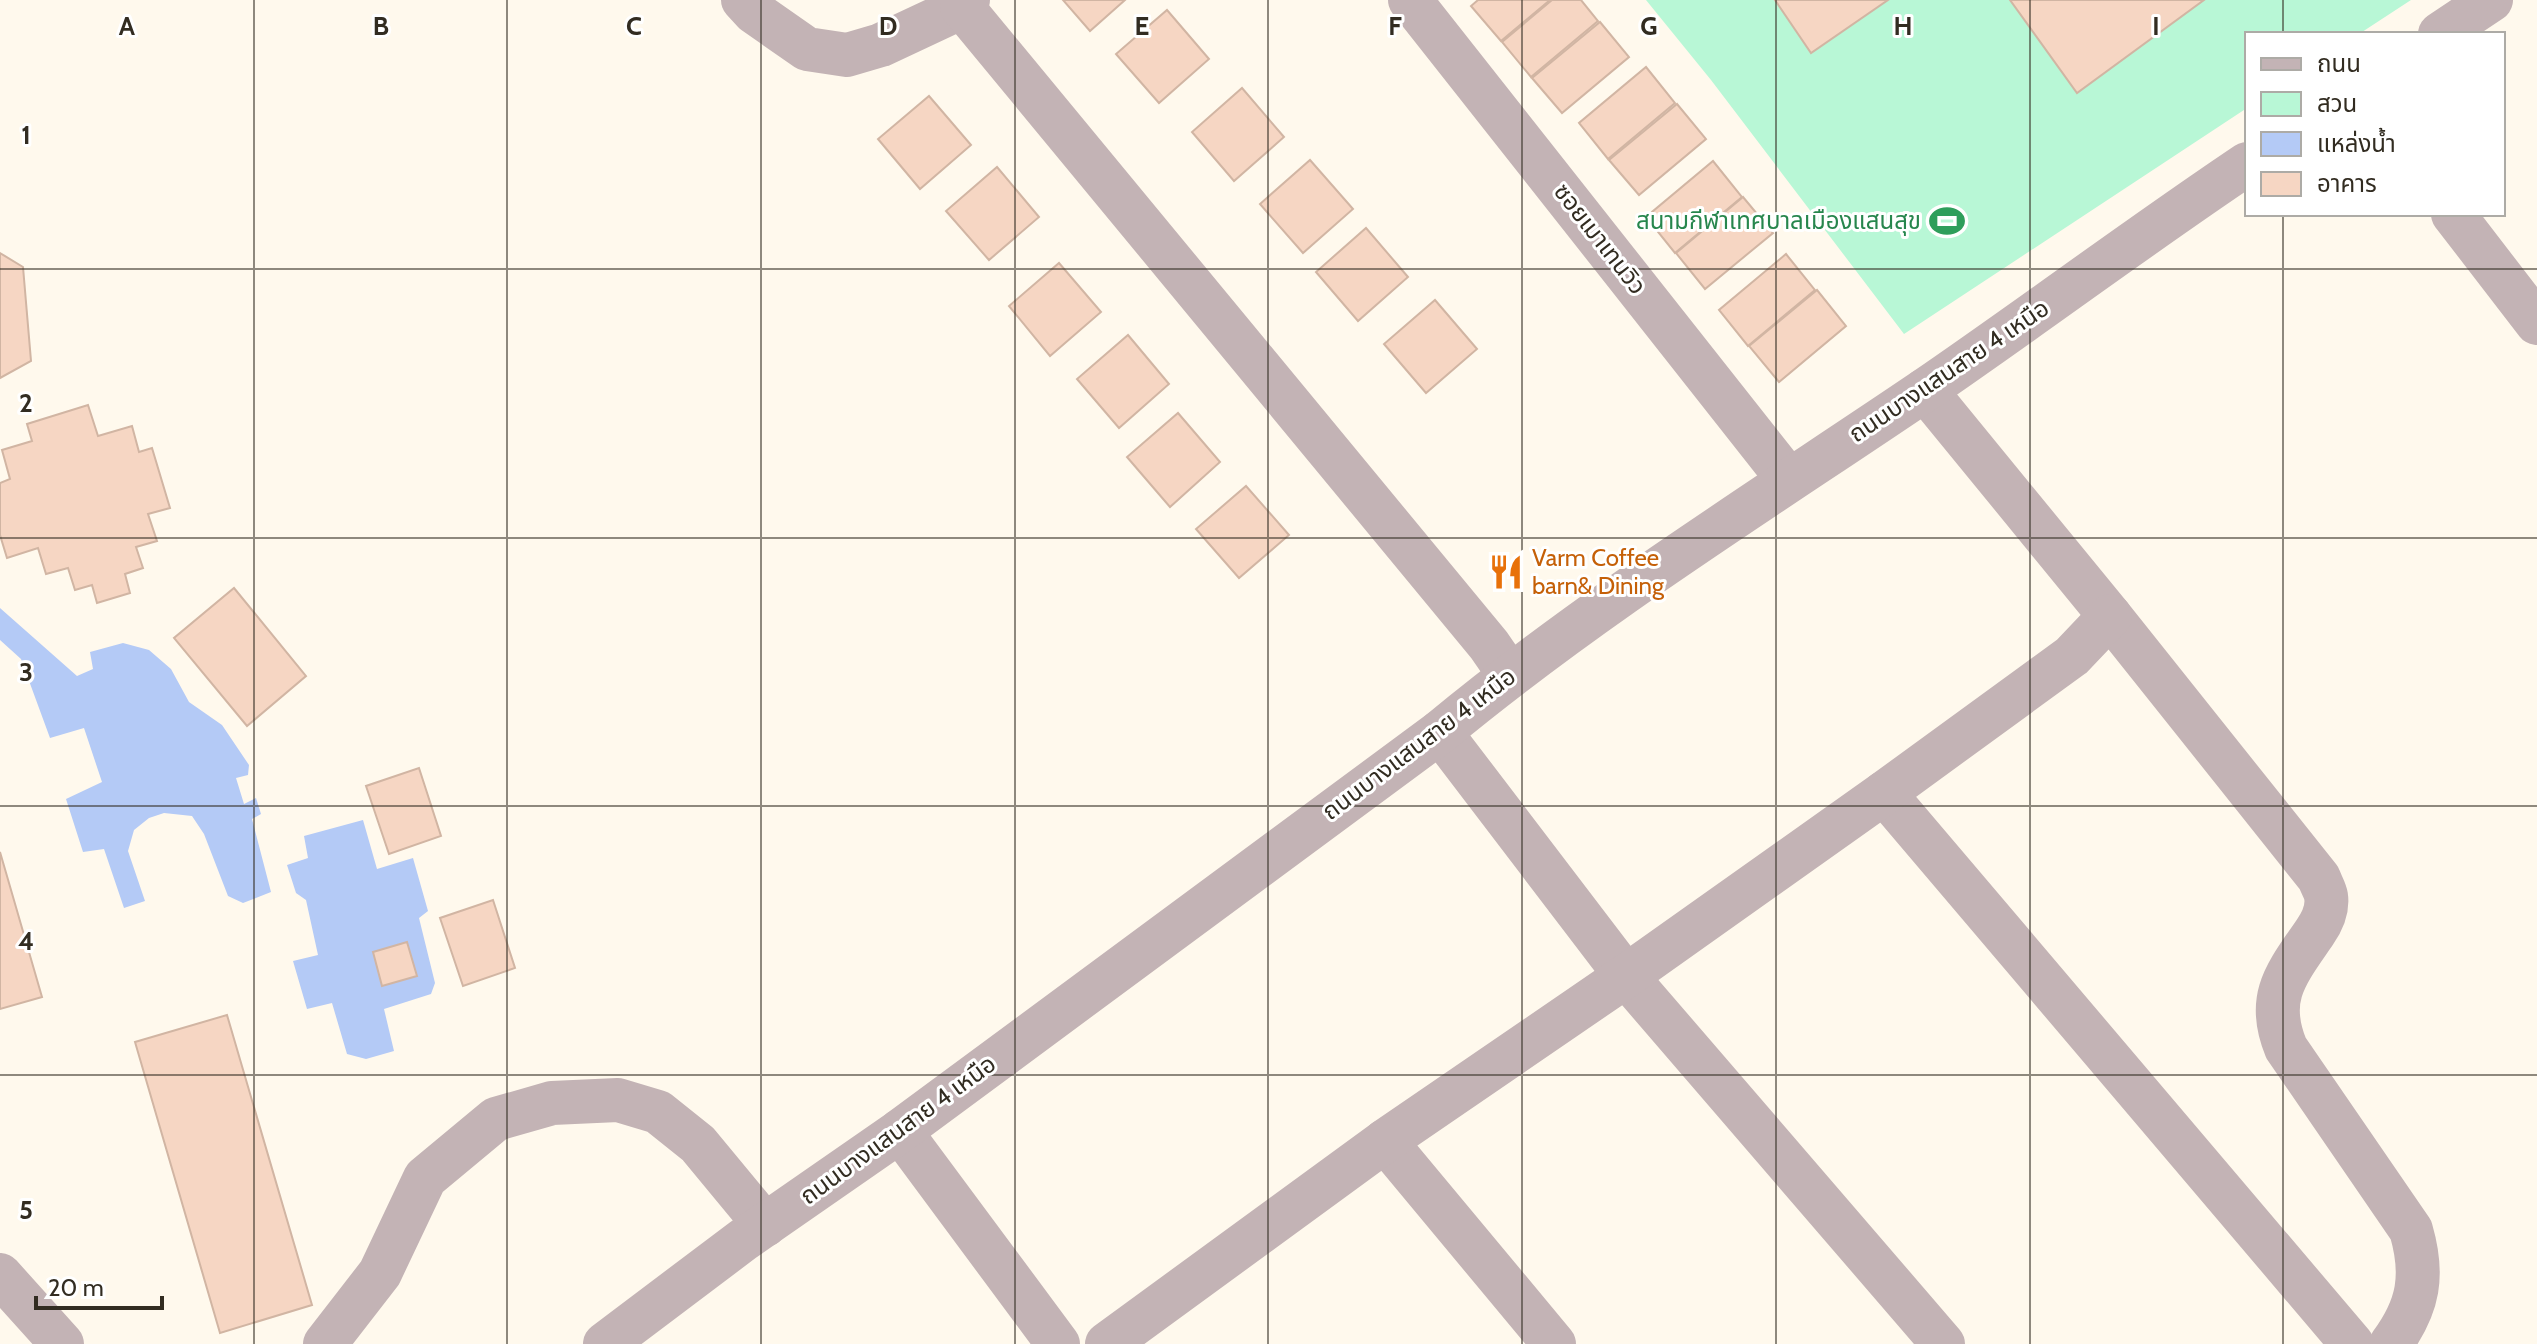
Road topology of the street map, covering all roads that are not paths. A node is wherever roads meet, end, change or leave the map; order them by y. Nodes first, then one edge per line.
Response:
1 (743, 0) edge
2 (1410, 0) edge
3 (2491, 0) edge
4 (965, 4) edge
5 (2443, 32) edge
6 (2245, 165) edge
7 (2455, 216) edge
8 (2537, 323) edge
9 (1925, 390) junction
10 (1788, 479) junction
11 (2110, 616) junction
12 (1509, 674) junction
13 (1440, 732) junction
14 (1884, 793) junction
15 (1626, 976) junction
16 (900, 1131) junction
17 (1385, 1141) junction
18 (754, 1232) junction
19 (0, 1275) edge
20 (62, 1344) edge
21 (325, 1344) edge
22 (605, 1344) edge
23 (1058, 1344) edge
24 (1107, 1344) edge
25 (1554, 1344) edge
26 (1943, 1344) edge
27 (2352, 1344) edge
28 (2391, 1344) edge

1 - 4 street
2 - 10 street, ซอยเมาเทนวิว
3 - 5 street
4 - 12 street
6 - 9 street, ถนนบางแสนสาย 4 เหนือ
7 - 8 street
9 - 10 street, ถนนบางแสนสาย 4 เหนือ
9 - 11 street
10 - 12 street, ถนนบางแสนสาย 4 เหนือ
11 - 14 street
11 - 28 street
12 - 13 street, ถนนบางแสนสาย 4 เหนือ
13 - 15 street
13 - 16 street, ถนนบางแสนสาย 4 เหนือ
14 - 15 street
14 - 27 street
15 - 17 street
15 - 26 street
16 - 18 street, ถนนบางแสนสาย 4 เหนือ
16 - 23 street
17 - 24 street
17 - 25 street
18 - 21 street
18 - 22 street, ถนนบางแสนสาย 4 เหนือ
19 - 20 street

